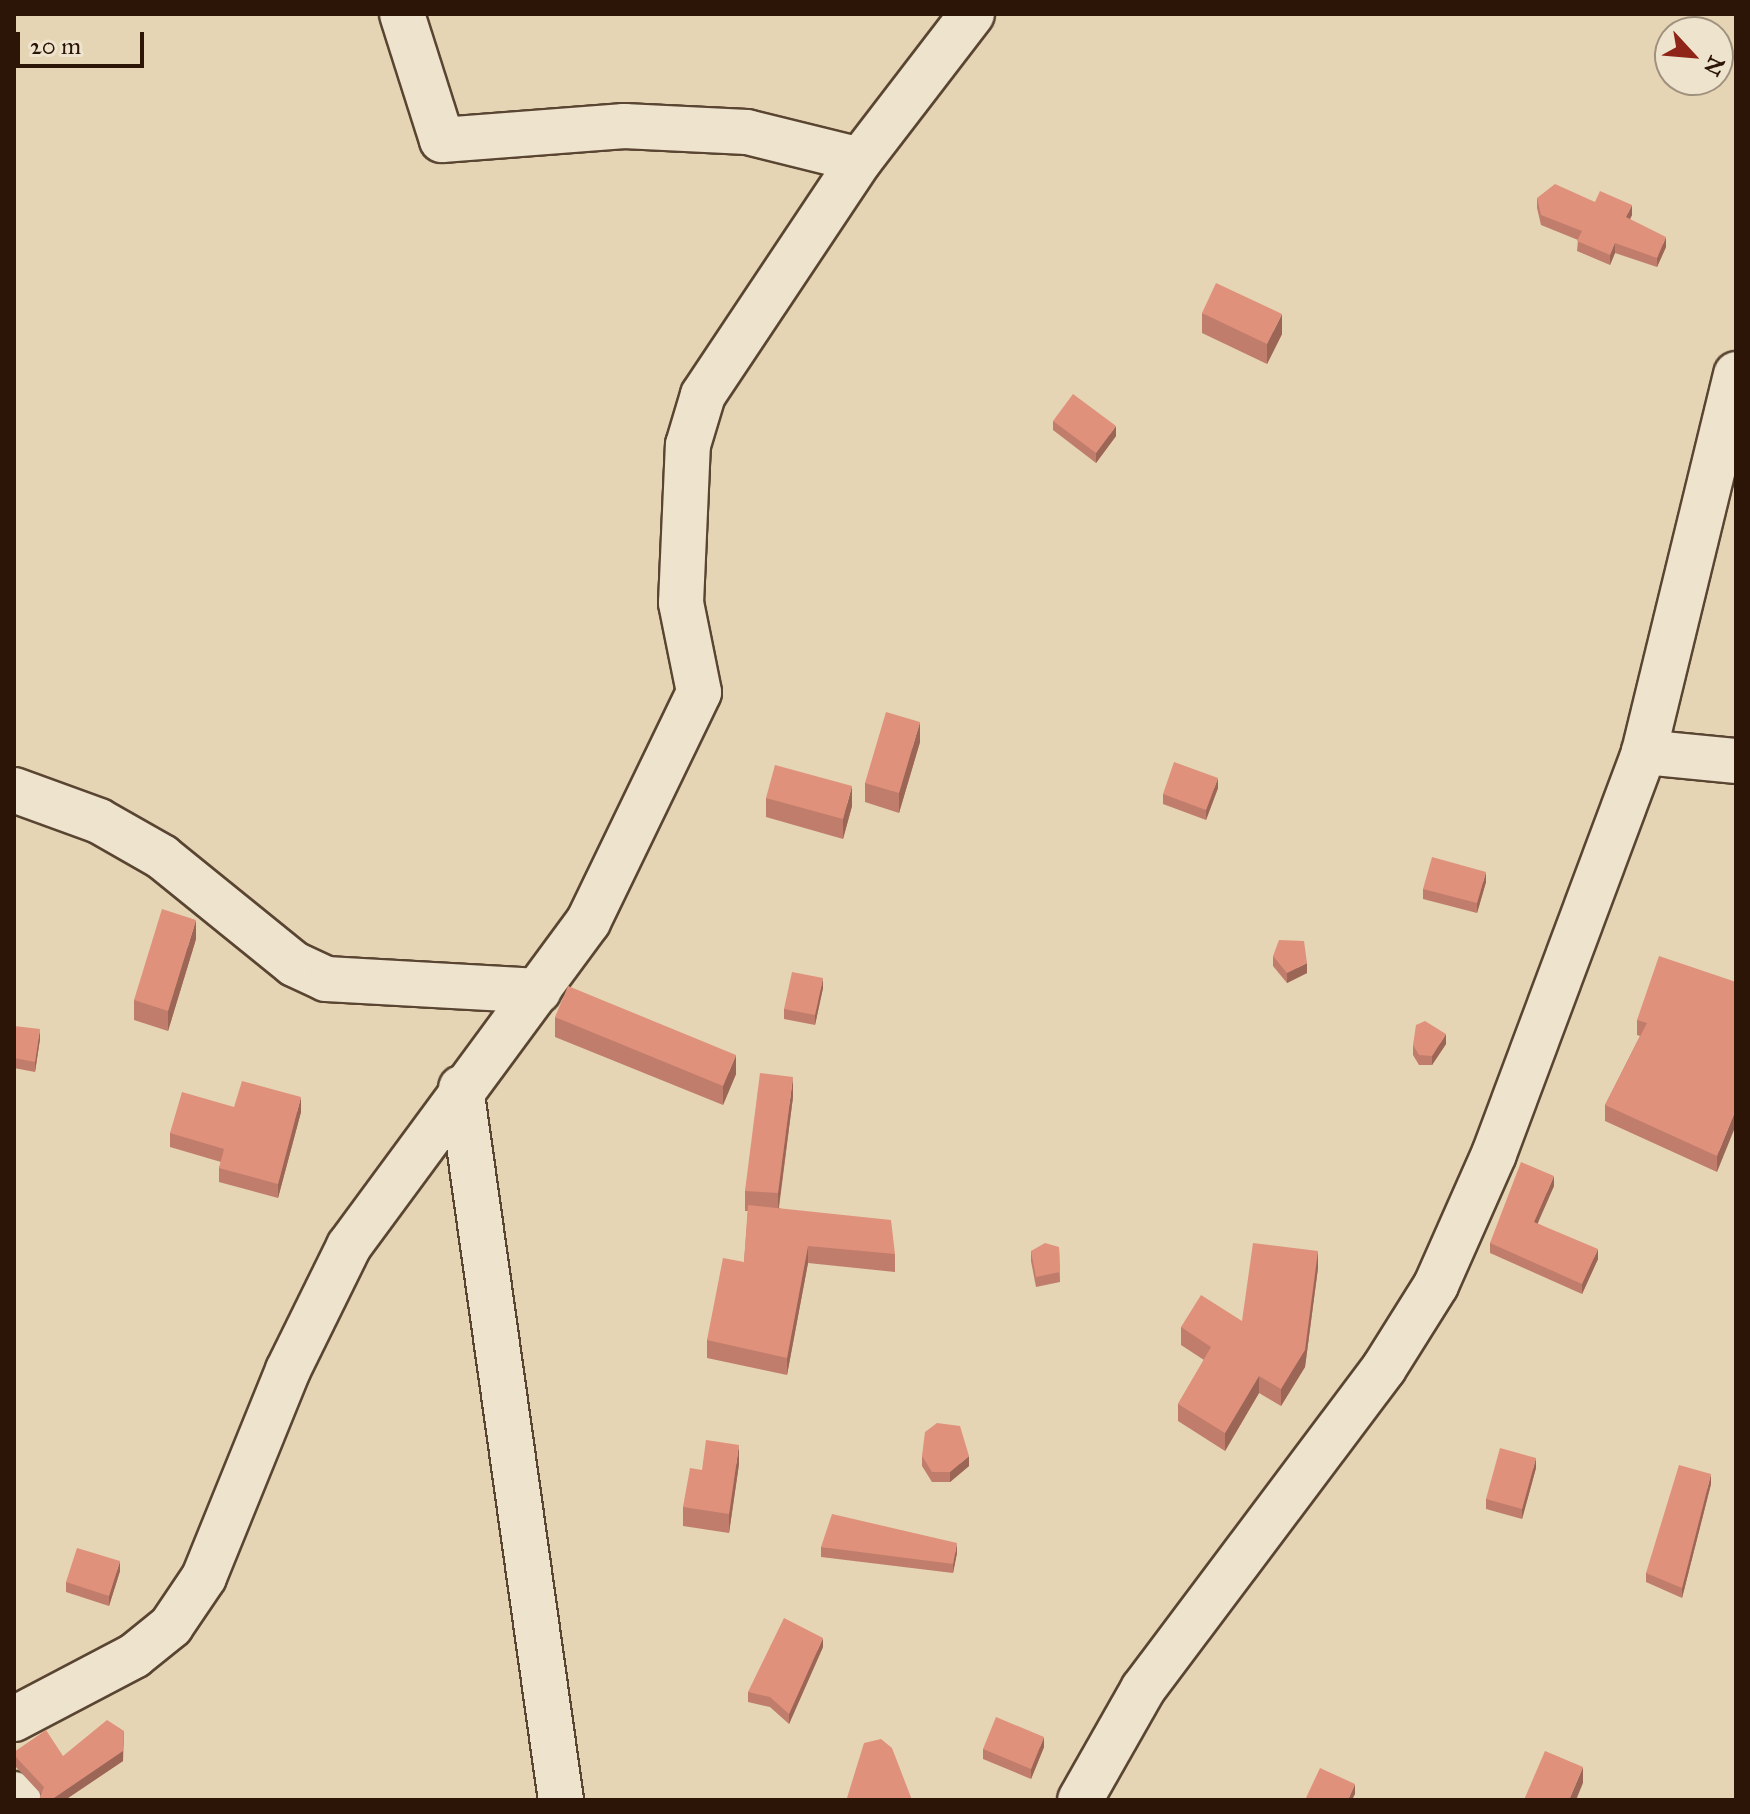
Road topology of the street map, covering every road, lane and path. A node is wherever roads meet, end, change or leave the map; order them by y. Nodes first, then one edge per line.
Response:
1 (402, 14) edge
2 (972, 14) edge
3 (860, 160) junction
4 (1736, 374) edge
5 (1644, 752) junction
6 (1736, 761) edge
7 (14, 790) edge
8 (539, 991) junction
9 (461, 1088) junction
10 (14, 1719) edge
11 (14, 1794) edge
12 (19, 1800) edge
13 (561, 1800) edge
14 (1080, 1800) edge

1 - 3 street
2 - 3 street
3 - 8 street
4 - 5 street
5 - 6 street
5 - 14 street
7 - 8 street
8 - 9 street
9 - 10 street
9 - 13 street
11 - 12 street

